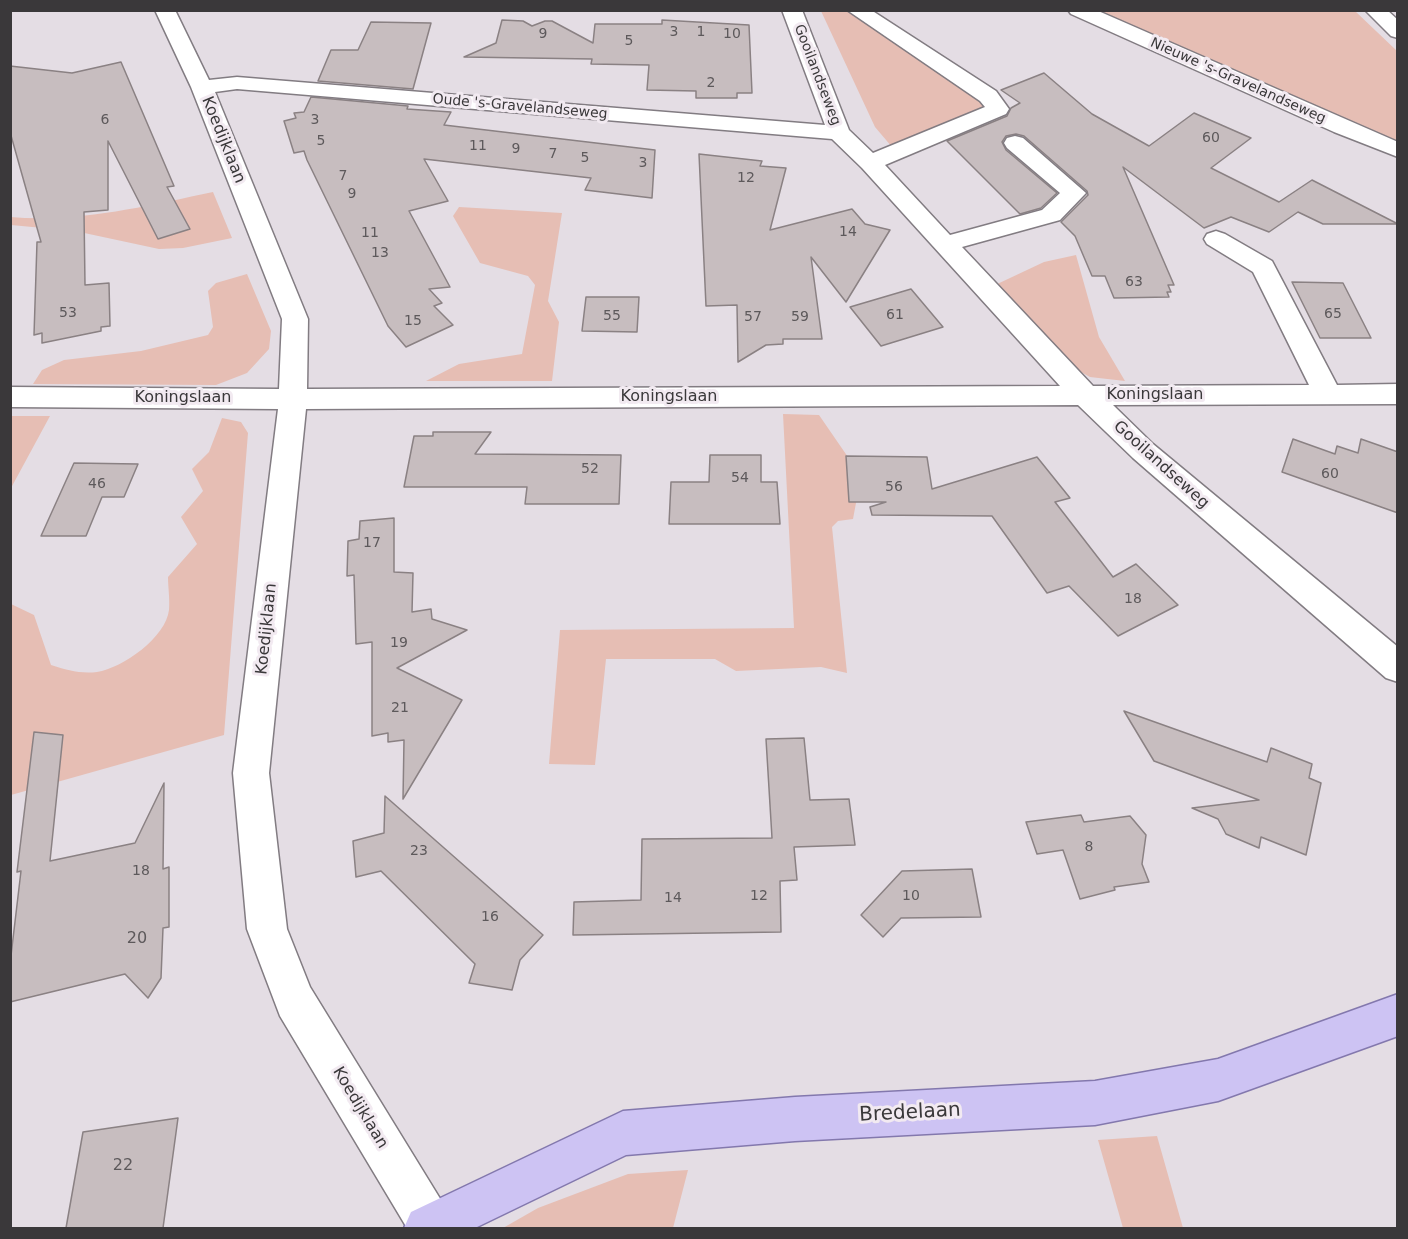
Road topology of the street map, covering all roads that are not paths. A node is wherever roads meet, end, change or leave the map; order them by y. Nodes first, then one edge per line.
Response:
1 (165, 10) edge
2 (792, 10) edge
3 (856, 10) edge
4 (1078, 10) edge
5 (1375, 10) edge
6 (1398, 32) edge
7 (202, 87) junction
8 (839, 133) junction
9 (1015, 143) dead end
10 (1398, 150) edge
11 (870, 163) junction
12 (1216, 239) dead end
13 (944, 244) junction
14 (1328, 394) junction
15 (1398, 394) edge
16 (1086, 395) junction
17 (10, 397) edge
18 (292, 399) junction
19 (1398, 668) edge
20 (1398, 1015) edge
21 (429, 1227) edge

1 - 7 street, Koedijklaan
2 - 8 street, Gooilandseweg
3 - 11 street
4 - 10 street, Nieuwe 's-Gravelandseweg
5 - 6 street
7 - 8 street, Oude 's-Gravelandseweg
7 - 18 street, Koedijklaan
8 - 11 street, Gooilandseweg
9 - 13 street
11 - 13 street, Gooilandseweg
12 - 14 street
13 - 16 street, Gooilandseweg
14 - 15 street, Koningslaan
14 - 16 street, Koningslaan
16 - 18 street, Koningslaan
16 - 19 street, Gooilandseweg
17 - 18 street, Koningslaan
18 - 21 street, Koedijklaan
20 - 21 main road, Bredelaan

